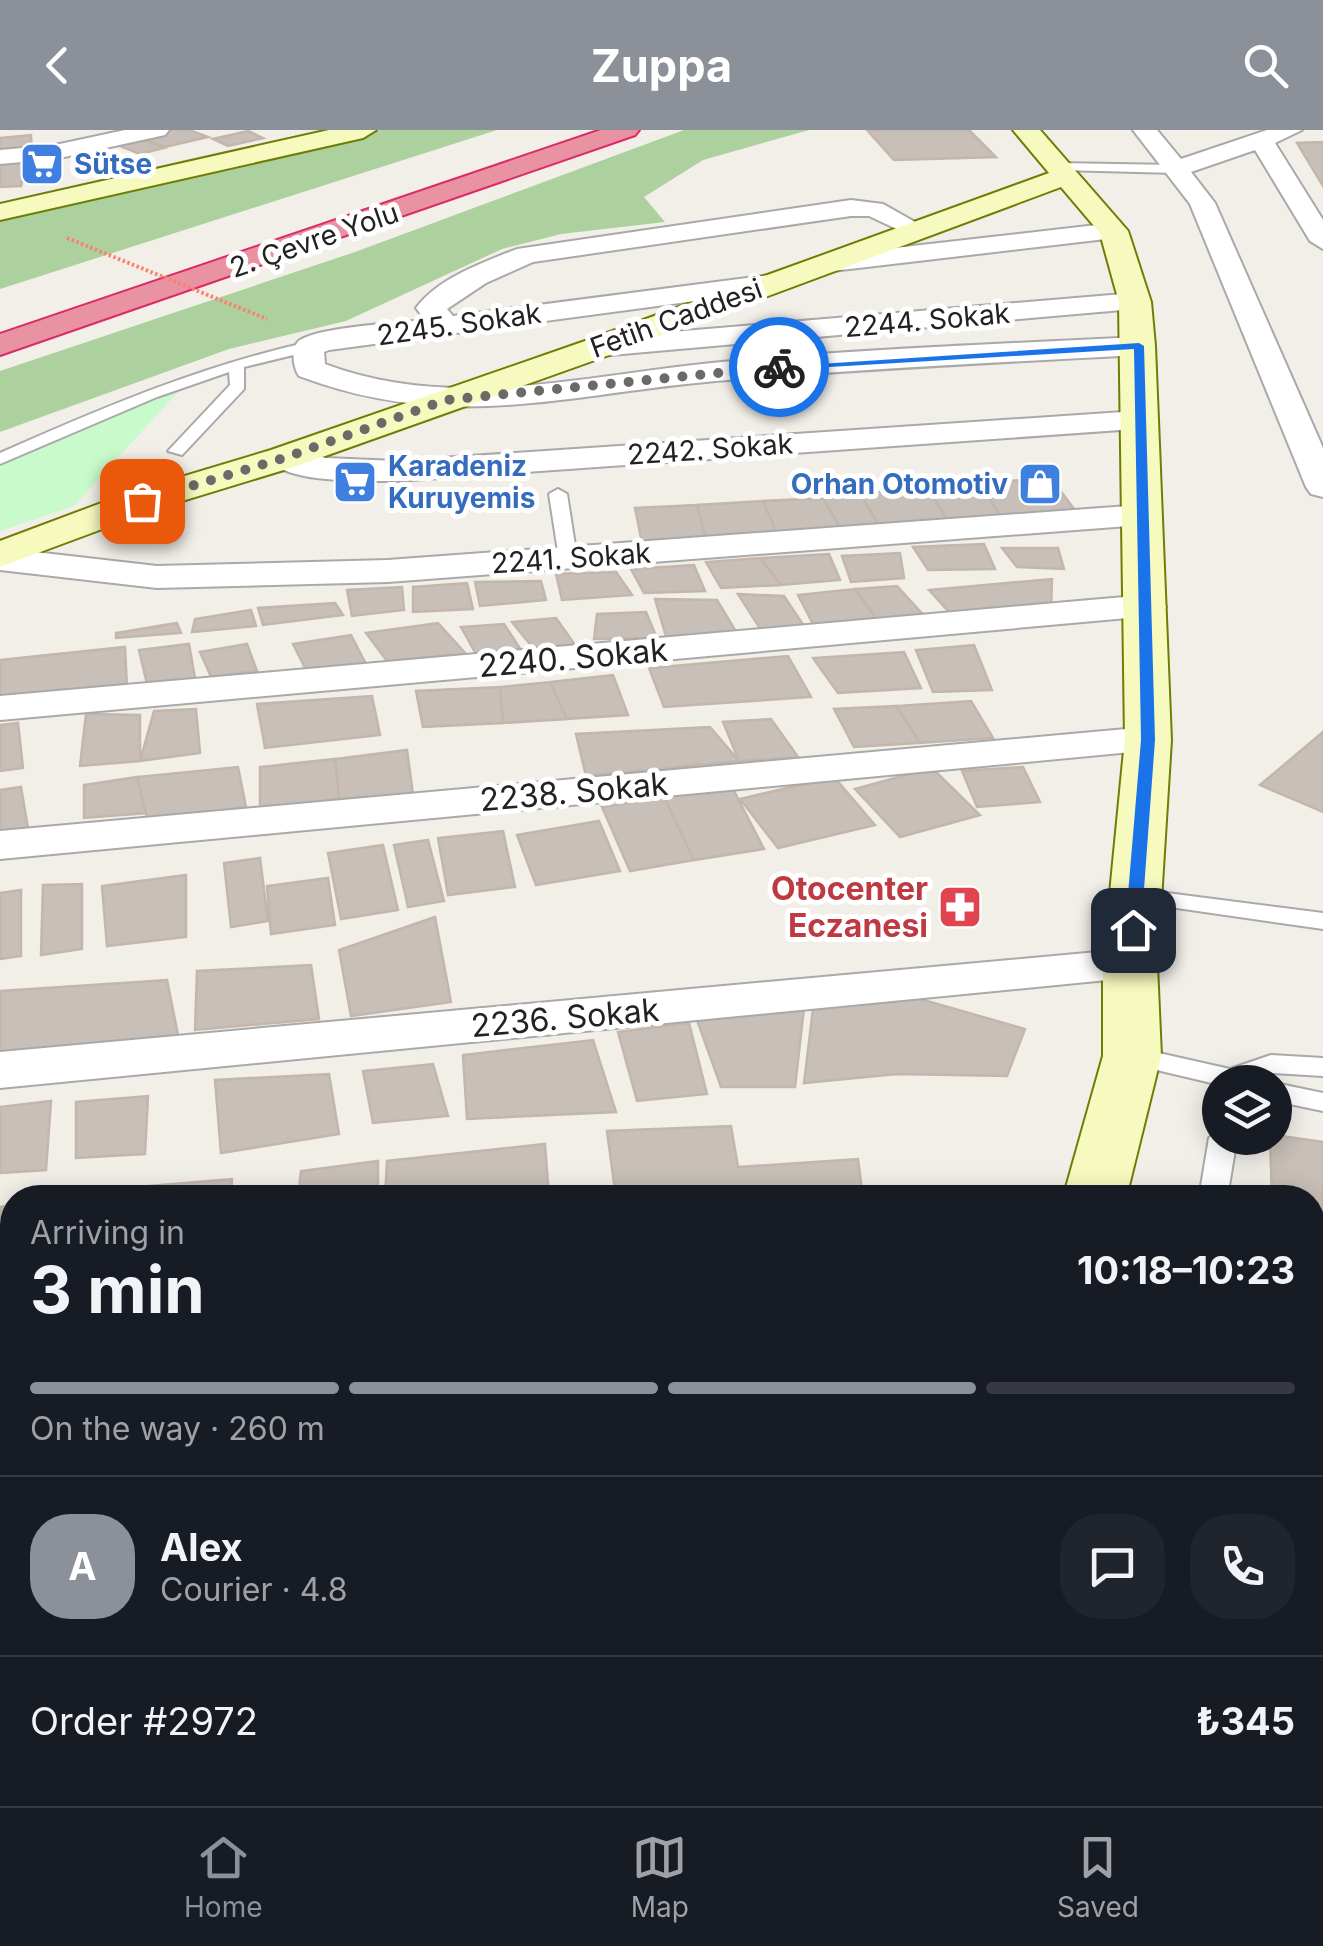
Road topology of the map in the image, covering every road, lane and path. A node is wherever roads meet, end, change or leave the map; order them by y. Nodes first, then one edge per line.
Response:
1 (157, 130) edge
2 (363, 130) edge
3 (548, 130) edge
4 (626, 130) edge
5 (1026, 130) edge
6 (1145, 130) edge
7 (1208, 130) edge
8 (1274, 134) edge
9 (55, 141) edge
10 (1218, 156) junction
11 (0, 157) edge
12 (1176, 170) junction
13 (1066, 175) junction
14 (36, 204) junction
15 (0, 212) edge
16 (918, 231) junction
17 (1114, 232) junction
18 (66, 238) dead end
19 (1323, 241) edge
20 (824, 264) junction
21 (123, 273) dead end
22 (770, 283) junction
23 (1135, 302) junction
24 (267, 319) dead end
25 (445, 325) junction
26 (0, 346) edge
27 (1139, 346) junction
28 (309, 347) junction
29 (600, 347) junction
30 (236, 363) junction
31 (446, 400) junction
32 (1138, 421) junction
33 (1310, 429) edge
34 (176, 451) dead end
35 (284, 458) junction
36 (0, 459) edge
37 (1323, 487) edge
38 (558, 494) dead end
39 (1142, 516) junction
40 (0, 557) edge
41 (568, 558) junction
42 (1147, 607) junction
43 (0, 708) edge
44 (1148, 740) junction
45 (0, 845) edge
46 (1136, 896) junction
47 (1323, 921) edge
48 (1130, 965) junction
49 (1132, 1056) junction
50 (1292, 1065) edge
51 (1323, 1067) edge
52 (0, 1070) edge
53 (1202, 1073) edge
54 (1292, 1096) edge
55 (1323, 1102) edge
56 (1220, 1155) edge
57 (1097, 1185) edge
58 (1214, 1185) edge

1 - 9 street
2 - 14 main road
3 - 21 highway, 2. Çevre Yolu
4 - 26 highway, 2. Çevre Yolu
5 - 13 main road
6 - 12 street
7 - 10 street
8 - 10 street
8 - 19 street
9 - 11 street
9 - 14 street
10 - 12 street
12 - 13 lane
12 - 13 lane
12 - 33 street
13 - 16 main road, Fetih Caddesi
13 - 17 main road
14 - 15 main road
16 - 20 main road, Fetih Caddesi
16 - 25 street
17 - 20 street
17 - 23 main road
18 - 24 path, bridge
20 - 22 main road, Fetih Caddesi
22 - 25 street, 2245. Sokak
22 - 29 main road, Fetih Caddesi
23 - 27 main road
23 - 29 street, 2244. Sokak
25 - 28 street, 2245. Sokak
27 - 31 street
27 - 32 main road
28 - 30 lane
28 - 31 street, 2245. Sokak
29 - 31 main road, Fetih Caddesi
30 - 34 lane
30 - 36 lane
31 - 35 main road, Fetih Caddesi
32 - 35 street, 2242. Sokak
32 - 39 main road
33 - 37 street
35 - 40 main road, Fetih Caddesi
38 - 41 lane
39 - 41 street, 2241. Sokak
39 - 42 main road
40 - 41 street, 2241. Sokak
42 - 43 street, 2240. Sokak
42 - 44 main road
44 - 45 street, 2238. Sokak
44 - 46 main road
46 - 47 lane
46 - 48 main road
48 - 49 main road
48 - 52 street, 2236. Sokak
49 - 53 lane
49 - 57 main road
50 - 51 lane
54 - 55 lane
56 - 58 lane

